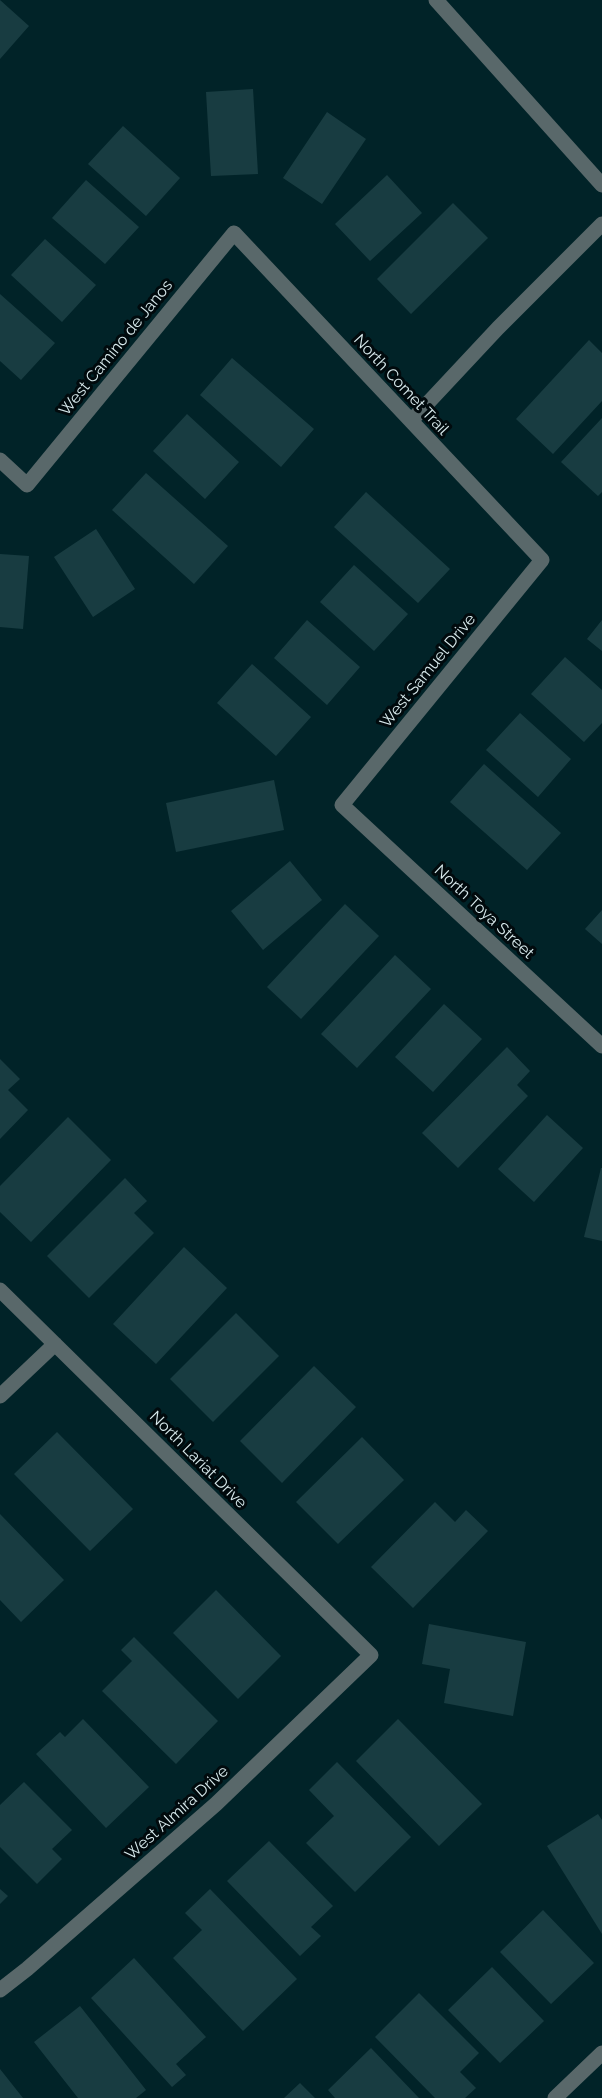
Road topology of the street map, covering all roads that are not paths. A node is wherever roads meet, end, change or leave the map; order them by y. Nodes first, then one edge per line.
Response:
1 (436, 0) edge
2 (602, 185) edge
3 (602, 224) edge
4 (234, 233) joint
5 (411, 421) junction
6 (0, 460) edge
7 (542, 560) joint
8 (342, 805) joint
9 (602, 1046) edge
10 (0, 1290) edge
11 (55, 1344) junction
12 (0, 1396) edge
13 (371, 1655) joint
14 (0, 1990) edge
15 (602, 2053) edge
16 (555, 2098) edge

1 - 2 street
3 - 5 street
4 - 5 street, North Comet Trail
4 - 6 street, West Camino de Janos
5 - 7 street, North Comet Trail
7 - 8 street, West Samuel Drive
8 - 9 street, North Toya Street
10 - 11 street, North Lariat Drive
11 - 12 street
11 - 13 street, North Lariat Drive
13 - 14 street, West Almira Drive
15 - 16 street

